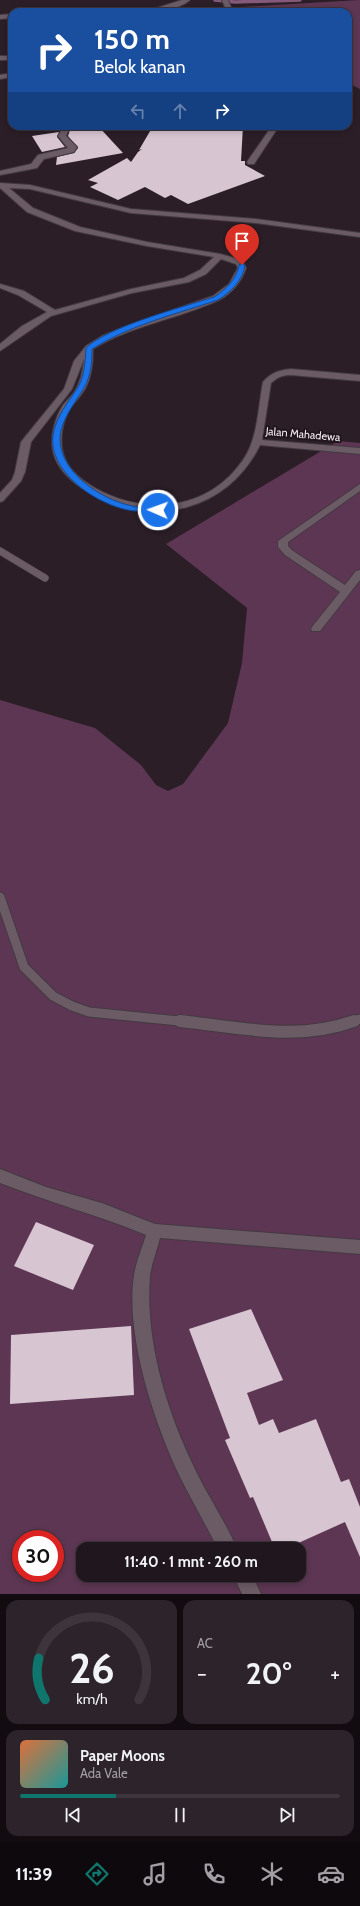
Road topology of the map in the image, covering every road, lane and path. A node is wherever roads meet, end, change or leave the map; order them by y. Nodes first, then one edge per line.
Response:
1 (187, 0) edge
2 (165, 8) edge
3 (65, 130) edge
4 (273, 130) edge
5 (251, 162) dead end
6 (0, 173) edge
7 (1, 185) edge
8 (360, 235) edge
9 (220, 256) junction
10 (0, 286) edge
11 (54, 312) junction
12 (0, 348) edge
13 (89, 348) junction
14 (360, 378) edge
15 (256, 442) junction
16 (360, 452) edge
17 (360, 487) edge
18 (0, 499) edge
19 (0, 551) edge
20 (360, 573) edge
21 (45, 578) dead end
22 (346, 591) junction
23 (316, 629) dead end
24 (0, 897) edge
25 (360, 1018) edge
26 (0, 1176) edge
27 (155, 1231) junction
28 (360, 1247) edge
29 (224, 1542) edge
30 (246, 1582) edge
31 (252, 1594) edge

1 - 2 street
3 - 6 street
4 - 5 street
7 - 8 street
7 - 9 street
9 - 11 street
9 - 13 street
10 - 11 street
11 - 12 street
13 - 15 street
13 - 18 street
14 - 15 street, Jalan Mahadewa
15 - 16 street, Jalan Mahadewa
17 - 22 street
19 - 21 lane
20 - 22 street
22 - 23 street
24 - 25 lane
26 - 27 street
27 - 28 street
27 - 29 street
30 - 31 street

